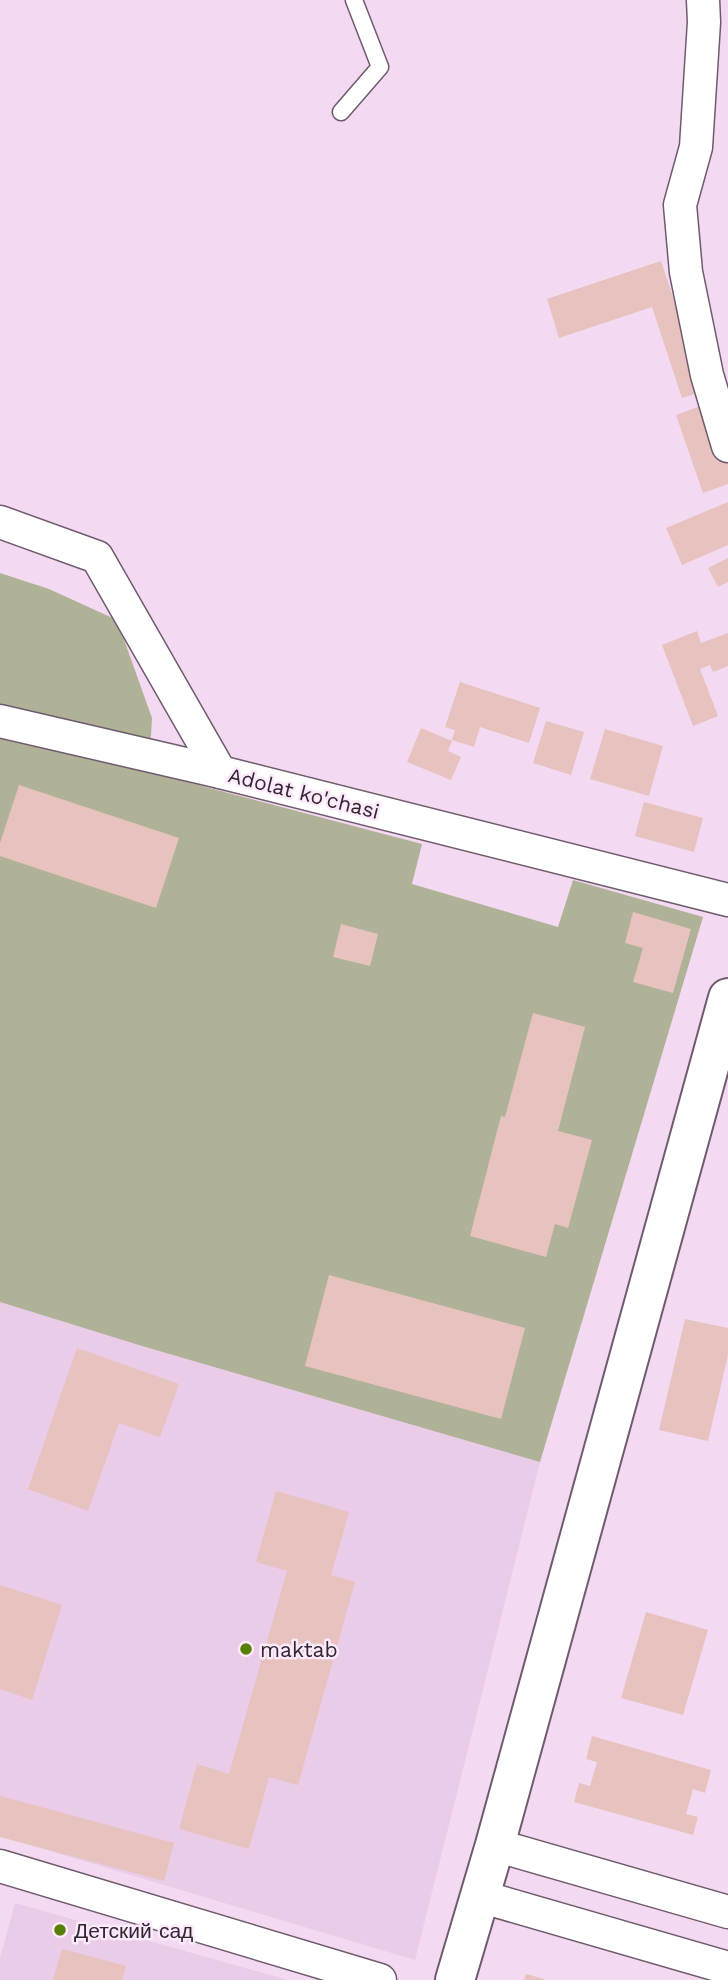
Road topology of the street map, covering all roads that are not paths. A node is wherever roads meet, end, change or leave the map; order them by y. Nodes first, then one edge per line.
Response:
1 (354, 0) edge
2 (703, 0) edge
3 (341, 112) dead end
4 (728, 446) edge
5 (0, 522) edge
6 (0, 721) edge
7 (220, 772) junction
8 (728, 900) edge
9 (728, 998) edge
10 (495, 1845) junction
11 (0, 1866) edge
12 (479, 1896) junction
13 (728, 1912) edge
14 (728, 1968) edge
15 (380, 1980) edge
16 (455, 1980) edge

1 - 3 lane
2 - 4 street
5 - 7 street, Adolat ko'chasi
6 - 7 street
7 - 8 street, Adolat ko'chasi
9 - 10 street
10 - 12 street
10 - 13 street
11 - 15 street
12 - 14 street
12 - 16 street

